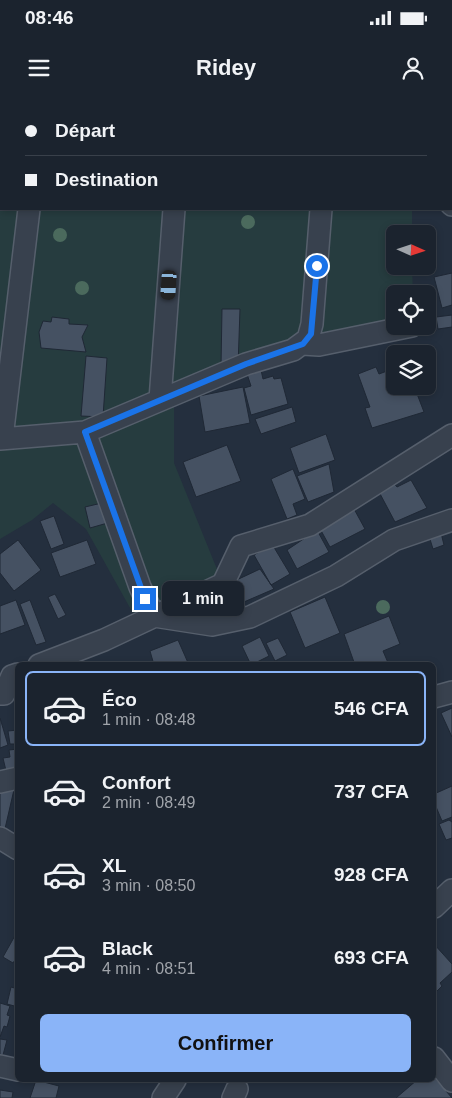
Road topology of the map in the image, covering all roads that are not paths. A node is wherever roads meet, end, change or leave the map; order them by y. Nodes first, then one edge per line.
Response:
1 (28, 210) edge
2 (174, 210) edge
3 (321, 210) edge
4 (386, 331) edge
5 (303, 344) junction
6 (160, 400) junction
7 (85, 432) junction
8 (452, 435) edge
9 (1, 439) edge
10 (452, 520) edge
11 (154, 616) junction
12 (47, 662) edge
13 (15, 675) edge
14 (452, 692) edge
15 (0, 694) edge
16 (436, 697) edge
17 (15, 779) edge
18 (0, 782) edge
19 (0, 838) edge
20 (15, 847) edge
21 (452, 890) edge
22 (436, 904) edge
23 (436, 1061) edge
24 (0, 1066) edge
25 (15, 1069) edge
26 (174, 1082) edge
27 (452, 1082) edge
28 (163, 1098) edge

1 - 9 street
2 - 6 street
3 - 5 street
4 - 5 street
5 - 6 street
6 - 7 street
7 - 9 street
7 - 11 street
8 - 11 street
10 - 11 street
11 - 12 street
13 - 15 street
14 - 16 street
17 - 18 street
19 - 20 street
21 - 22 street
23 - 27 street
24 - 25 street
26 - 28 street

